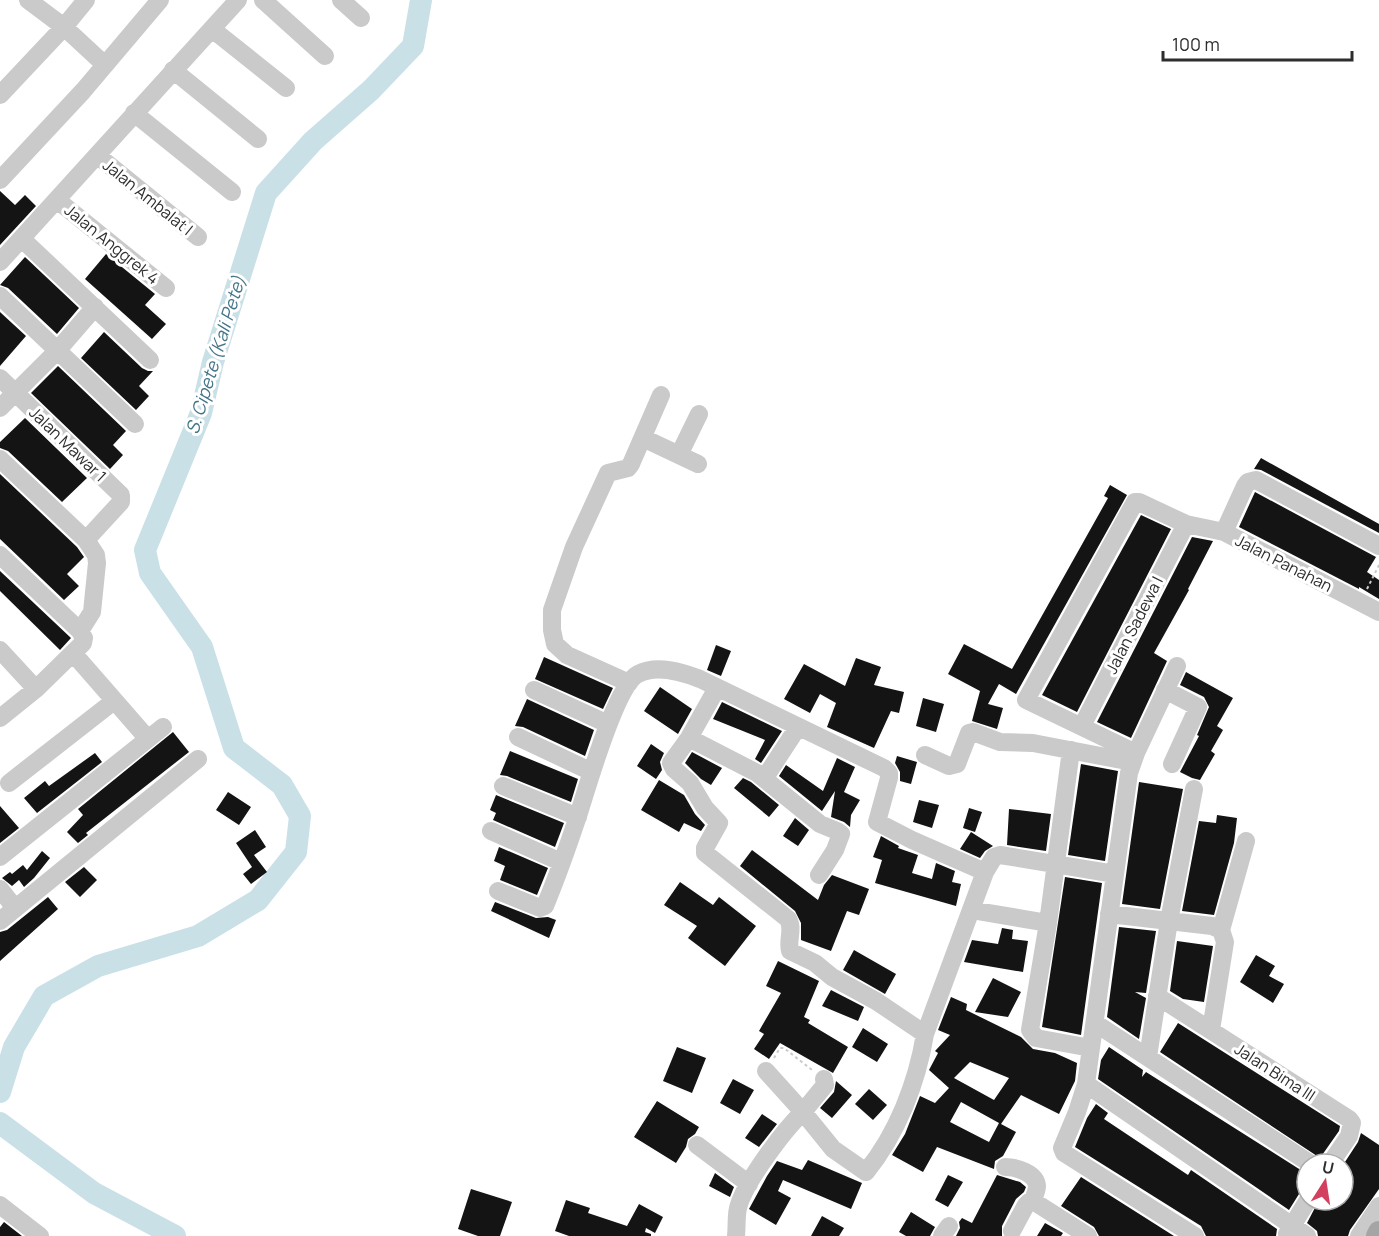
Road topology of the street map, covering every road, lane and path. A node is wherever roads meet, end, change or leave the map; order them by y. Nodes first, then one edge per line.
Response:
1 (28, 0) edge
2 (86, 0) edge
3 (160, 0) edge
4 (238, 0) edge
5 (263, 0) edge
6 (341, 0) edge
7 (361, 18) dead end
8 (64, 27) junction
9 (212, 29) junction
10 (325, 56) dead end
11 (105, 65) junction
12 (173, 70) junction
13 (286, 88) dead end
14 (0, 95) edge
15 (134, 113) junction
16 (258, 139) dead end
17 (98, 156) junction
18 (0, 180) edge
19 (232, 192) dead end
20 (57, 200) junction
21 (198, 237) dead end
22 (22, 239) junction
23 (0, 262) edge
24 (166, 288) dead end
25 (0, 296) edge
26 (95, 307) junction
27 (57, 351) junction
28 (150, 360) dead end
29 (0, 378) edge
30 (16, 393) junction
31 (661, 395) dead end
32 (0, 408) edge
33 (699, 414) dead end
34 (135, 424) dead end
35 (643, 438) junction
36 (679, 455) junction
37 (0, 459) edge
38 (698, 464) dead end
39 (1186, 524) junction
40 (1224, 532) junction
41 (86, 540) junction
42 (1379, 546) edge
43 (0, 555) edge
44 (1379, 565) edge
45 (1360, 602) junction
46 (1379, 612) edge
47 (82, 634) junction
48 (0, 650) edge
49 (73, 653) junction
50 (1177, 666) dead end
51 (629, 683) junction
52 (717, 688) junction
53 (36, 689) junction
54 (534, 690) dead end
55 (1165, 690) junction
56 (114, 701) junction
57 (0, 718) edge
58 (608, 724) junction
59 (1082, 726) junction
60 (163, 727) dead end
61 (798, 728) junction
62 (518, 737) dead end
63 (689, 738) junction
64 (148, 739) junction
65 (1071, 750) junction
66 (925, 755) dead end
67 (1134, 758) junction
68 (198, 759) dead end
69 (1172, 764) dead end
70 (592, 772) junction
71 (764, 779) junction
72 (9, 783) dead end
73 (503, 786) dead end
74 (1194, 789) dead end
75 (578, 817) junction
76 (492, 831) dead end
77 (1246, 841) dead end
78 (0, 857) edge
79 (561, 862) junction
80 (1055, 865) junction
81 (986, 872) junction
82 (1115, 874) junction
83 (819, 876) dead end
84 (0, 889) edge
85 (498, 891) dead end
86 (15, 908) junction
87 (971, 910) junction
88 (1109, 914) junction
89 (0, 921) edge
90 (1169, 921) junction
91 (1048, 923) junction
92 (1221, 930) junction
93 (1157, 996) junction
94 (1095, 1023) junction
95 (1211, 1030) junction
96 (925, 1035) junction
97 (1091, 1048) junction
98 (1148, 1057) junction
99 (766, 1071) joint
100 (824, 1079) joint
101 (1086, 1084) junction
102 (803, 1112) junction
103 (697, 1145) dead end
104 (1338, 1152) edge
105 (1295, 1153) edge
106 (1005, 1167) dead end
107 (749, 1184) junction
108 (1033, 1201) junction
109 (1379, 1206) edge
110 (1, 1207) edge
111 (1303, 1212) edge
112 (1012, 1231) dead end
113 (1379, 1232) edge
114 (1295, 1233) edge
115 (40, 1236) edge
116 (736, 1236) edge
117 (1088, 1236) edge
118 (1195, 1236) edge
119 (1359, 1236) edge
120 (1377, 1236) edge

1 - 8 street
2 - 8 street
3 - 11 street
4 - 9 street
5 - 10 street
6 - 7 street
8 - 11 street
8 - 14 street
9 - 12 street
9 - 13 street
11 - 18 street
12 - 15 street
12 - 16 street
15 - 17 street
15 - 19 street
17 - 20 street
17 - 21 street, Jalan Ambalat I
20 - 22 street
20 - 24 street, Jalan Anggrek 4
22 - 23 street
22 - 26 street
25 - 27 street
26 - 27 street
26 - 28 street
27 - 30 street
27 - 34 street
29 - 30 street, Jalan Mawar 1
30 - 32 street
30 - 41 street, Jalan Mawar 1
31 - 35 street
33 - 36 street
35 - 36 street
35 - 51 street
36 - 38 street
37 - 41 street
39 - 40 street, Jalan Panahan
39 - 59 street, Jalan Sadewa I
39 - 59 street, Jalan Panahan
40 - 42 street
40 - 45 street, Jalan Panahan
41 - 47 street
43 - 47 street
44 - 45 path
45 - 46 street, Jalan Panahan
47 - 49 street
48 - 53 street
49 - 53 street
49 - 56 street
50 - 55 street
51 - 52 street
51 - 58 street
52 - 61 street
52 - 63 street
53 - 57 street
54 - 58 street
55 - 67 street
55 - 69 street
56 - 64 street
56 - 72 street
58 - 70 street
59 - 67 street
60 - 64 street
61 - 71 street
61 - 81 street
62 - 70 street
63 - 71 street
63 - 96 street
64 - 78 street
65 - 66 street
65 - 67 street
65 - 80 street
67 - 82 street
68 - 86 street
70 - 75 street
71 - 83 street
73 - 75 street
74 - 90 street
75 - 79 street
76 - 79 street
77 - 92 street
79 - 85 street
80 - 81 street
80 - 82 street
80 - 91 street
81 - 87 street
82 - 88 street
84 - 86 street
86 - 89 street
87 - 91 street
87 - 96 street
88 - 90 street
88 - 94 street
90 - 92 street
90 - 93 street
91 - 97 street
92 - 95 street
93 - 95 street, Jalan Bima III
93 - 98 street
94 - 97 street
94 - 98 street
95 - 104 street, Jalan Bima III
96 - 102 street
97 - 101 street
98 - 105 street
99 - 100 path
99 - 102 street
100 - 102 street
101 - 114 street
101 - 118 street
102 - 107 street
103 - 107 street
106 - 108 street
107 - 116 street
108 - 112 street
108 - 117 street
109 - 119 street
110 - 115 street
111 - 114 street
113 - 120 main road

